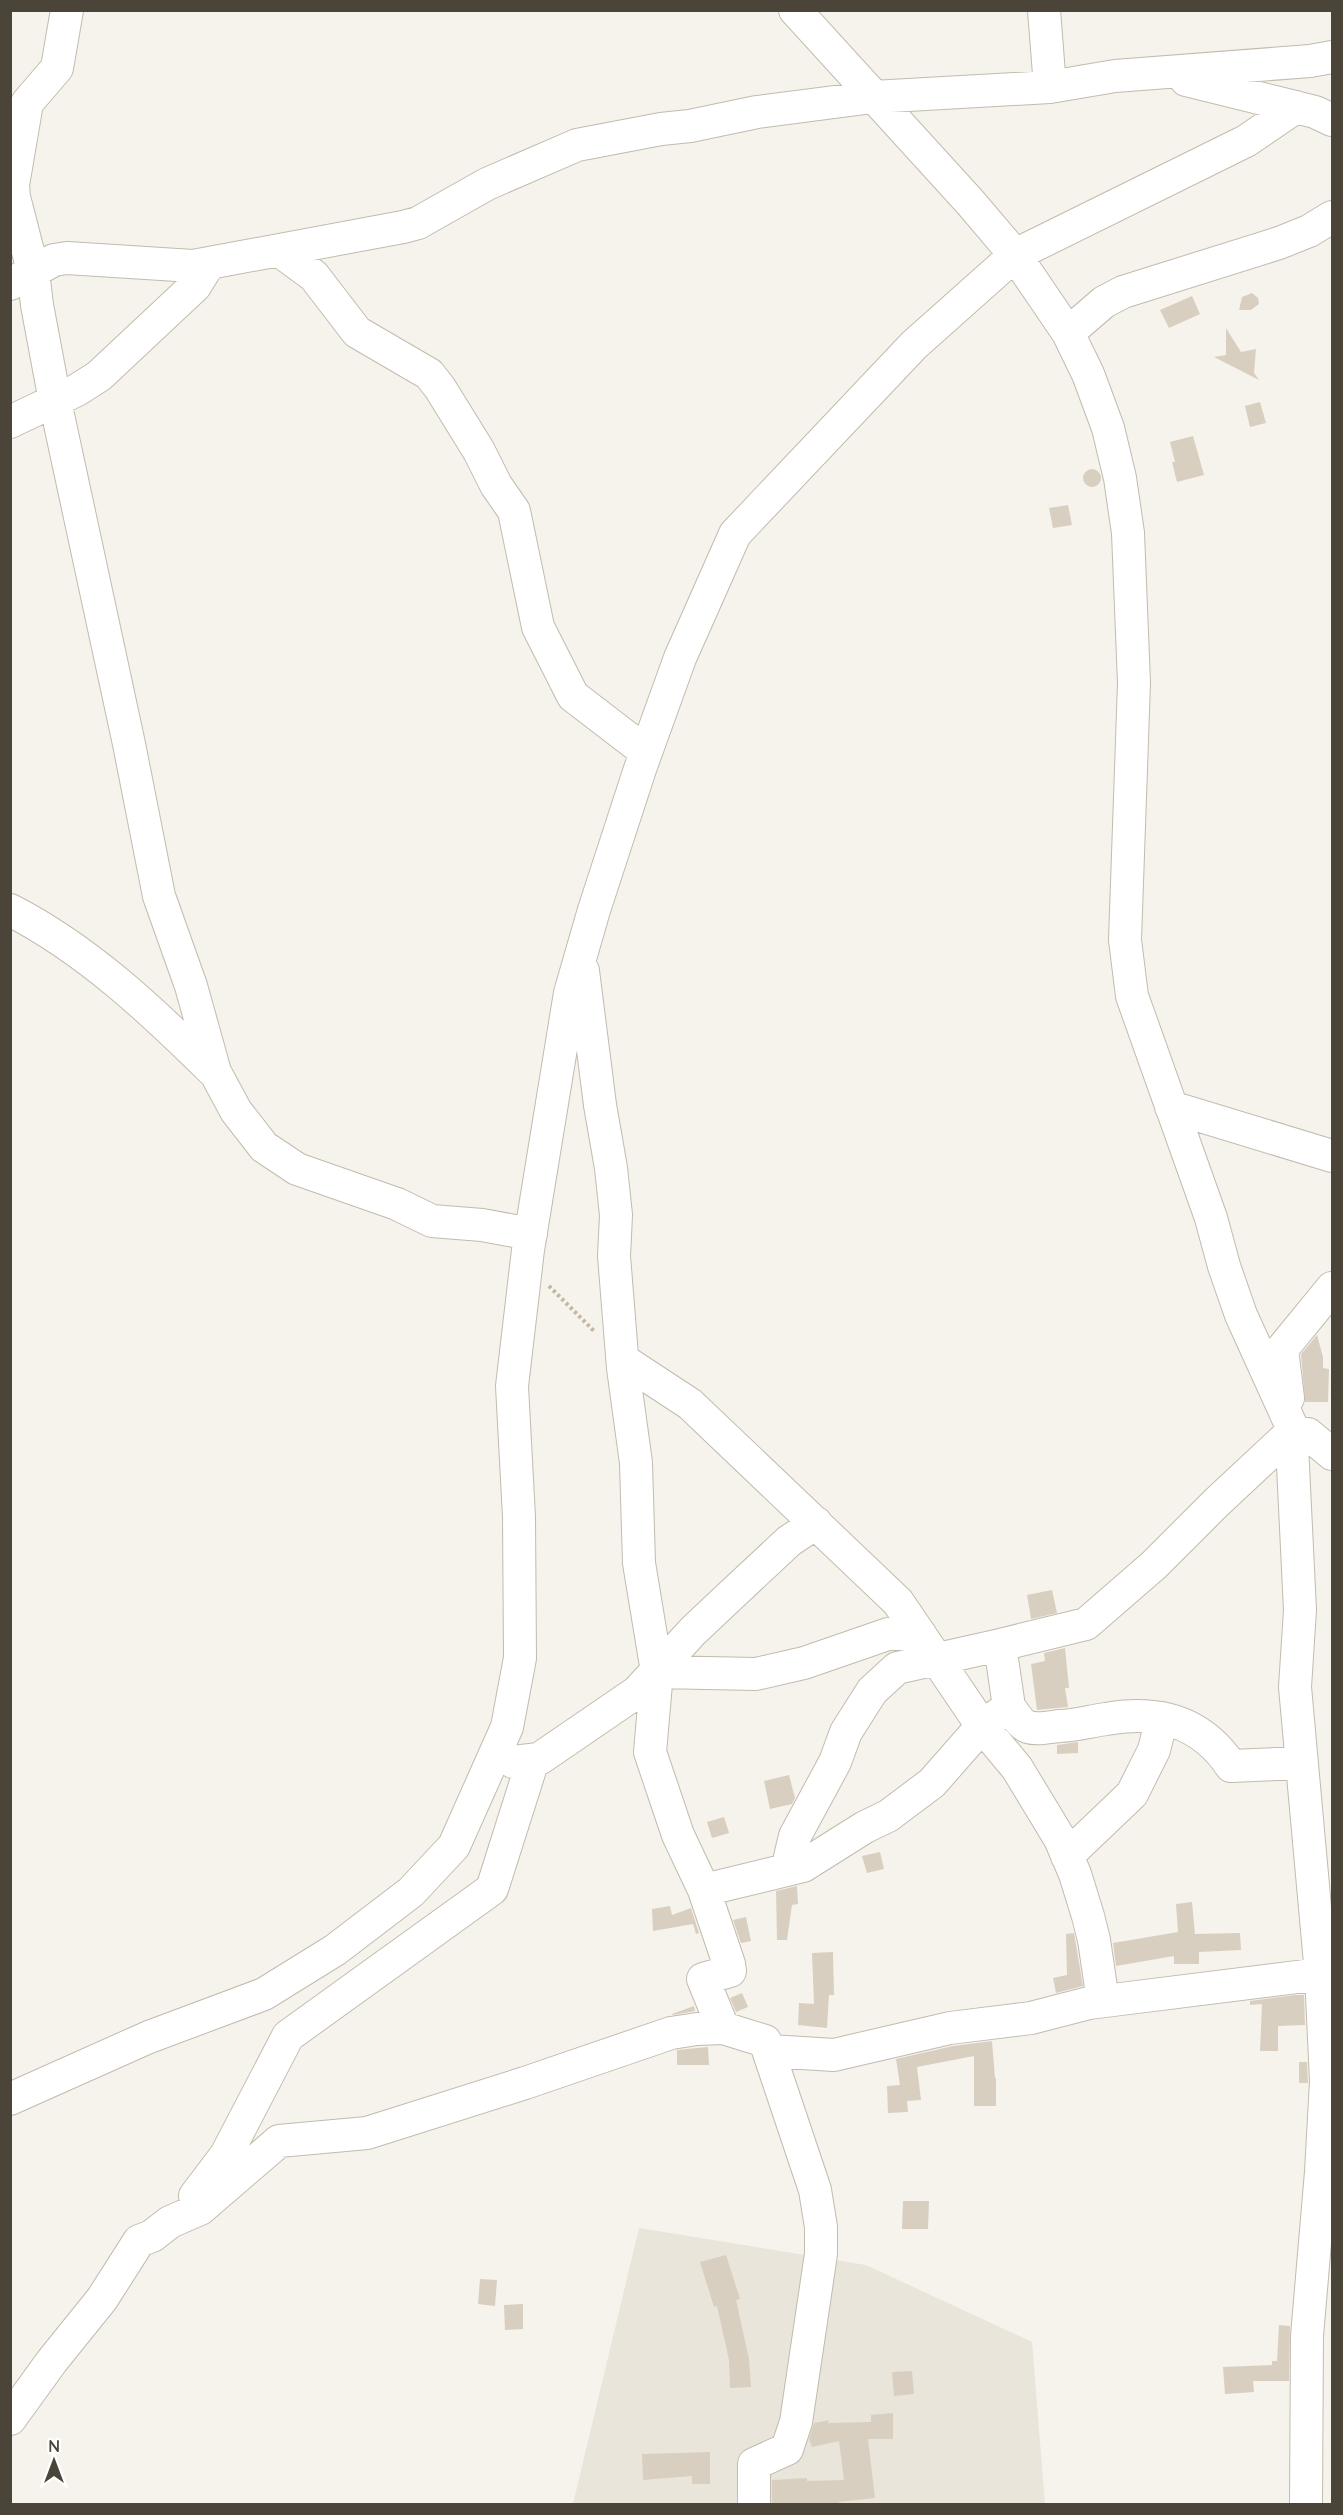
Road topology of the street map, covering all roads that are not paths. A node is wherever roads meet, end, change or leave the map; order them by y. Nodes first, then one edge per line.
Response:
1 (67, 10) edge
2 (795, 10) edge
3 (1044, 10) edge
4 (1332, 57) edge
5 (1159, 73) junction
6 (1050, 87) junction
7 (873, 97) junction
8 (1296, 107) junction
9 (1332, 120) edge
10 (1332, 217) edge
11 (280, 251) junction
12 (1015, 255) junction
13 (208, 265) junction
14 (22, 277) edge
15 (1068, 333) junction
16 (55, 401) junction
17 (10, 422) edge
18 (646, 752) junction
19 (10, 910) edge
20 (581, 957) junction
21 (215, 1072) junction
22 (1171, 1107) junction
23 (1332, 1156) edge
24 (531, 1234) junction
25 (1332, 1288) edge
26 (622, 1353) junction
27 (1291, 1429) junction
28 (1332, 1454) edge
29 (816, 1523) junction
30 (1000, 1645) junction
31 (929, 1646) junction
32 (657, 1672) junction
33 (1009, 1707) junction
34 (1162, 1718) junction
35 (982, 1726) junction
36 (533, 1760) junction
37 (1302, 1763) junction
38 (490, 1765) junction
39 (1067, 1856) junction
40 (787, 1870) junction
41 (704, 1890) junction
42 (1317, 1924) junction
43 (1327, 1969) edge
44 (1276, 1978) junction
45 (1103, 2001) junction
46 (723, 2028) junction
47 (765, 2041) junction
48 (10, 2099) edge
49 (1326, 2188) edge
50 (177, 2219) junction
51 (1320, 2328) edge
52 (10, 2419) edge
53 (754, 2505) edge
54 (1306, 2505) edge

1 - 14 street
2 - 7 street
3 - 6 street
4 - 5 street
5 - 6 street
5 - 8 street
6 - 7 street
7 - 11 street
7 - 12 street
8 - 9 street
8 - 12 street
10 - 15 street
11 - 13 street
11 - 18 street
12 - 15 street
12 - 18 street
13 - 14 street
13 - 16 street
14 - 16 street
15 - 22 street
16 - 17 street
16 - 21 street
18 - 20 street
19 - 21 street
20 - 24 street
20 - 26 street
21 - 24 street
22 - 23 street
22 - 27 street
24 - 38 street
25 - 27 street
26 - 29 street
26 - 32 street
27 - 28 street
27 - 30 street
27 - 37 street
29 - 31 street
29 - 32 street
30 - 31 street
30 - 33 street
31 - 32 street
31 - 35 street
31 - 40 street
32 - 36 street
32 - 41 street
33 - 34 street
33 - 35 street
34 - 37 street
34 - 39 street
35 - 39 street
35 - 40 street
36 - 38 street
36 - 50 street
37 - 42 street
38 - 48 street
39 - 45 street
40 - 41 street
41 - 46 street
42 - 43 street
42 - 44 street
43 - 44 street
43 - 49 street
44 - 45 street
45 - 47 street
46 - 47 street
46 - 50 street
47 - 53 street
49 - 51 street
50 - 52 street
51 - 54 street

